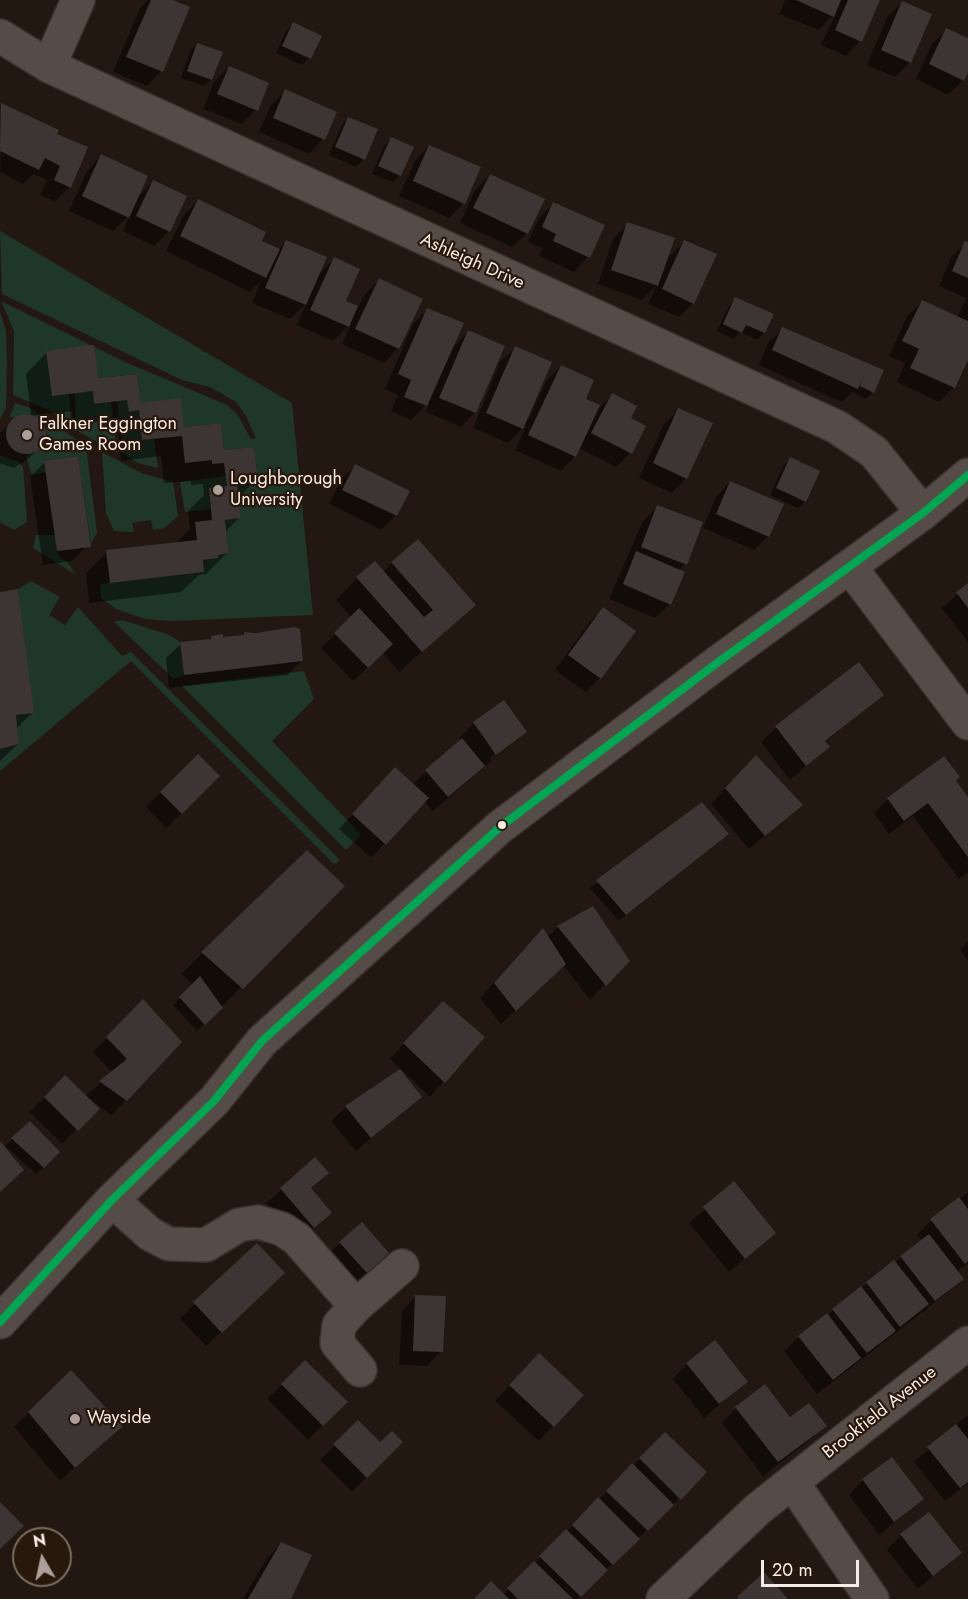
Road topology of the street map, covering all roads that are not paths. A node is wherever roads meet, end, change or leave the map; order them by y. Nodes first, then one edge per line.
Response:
1 (78, 0) edge
2 (0, 36) edge
3 (49, 66) junction
4 (968, 475) edge
5 (922, 513) junction
6 (850, 567) junction
7 (968, 723) edge
8 (112, 1200) junction
9 (402, 1266) dead end
10 (6, 1304) edge
11 (356, 1306) junction
12 (968, 1343) edge
13 (360, 1370) dead end
14 (792, 1482) junction
15 (663, 1599) edge
16 (872, 1599) edge

1 - 3 street
2 - 3 street, Ashleigh Drive
3 - 5 street, Ashleigh Drive
4 - 5 street
5 - 6 street
6 - 7 street
6 - 8 street
8 - 10 street
8 - 11 street
9 - 11 street
11 - 13 street
12 - 14 street, Brookfield Avenue
14 - 15 street, Brookfield Avenue
14 - 16 street

